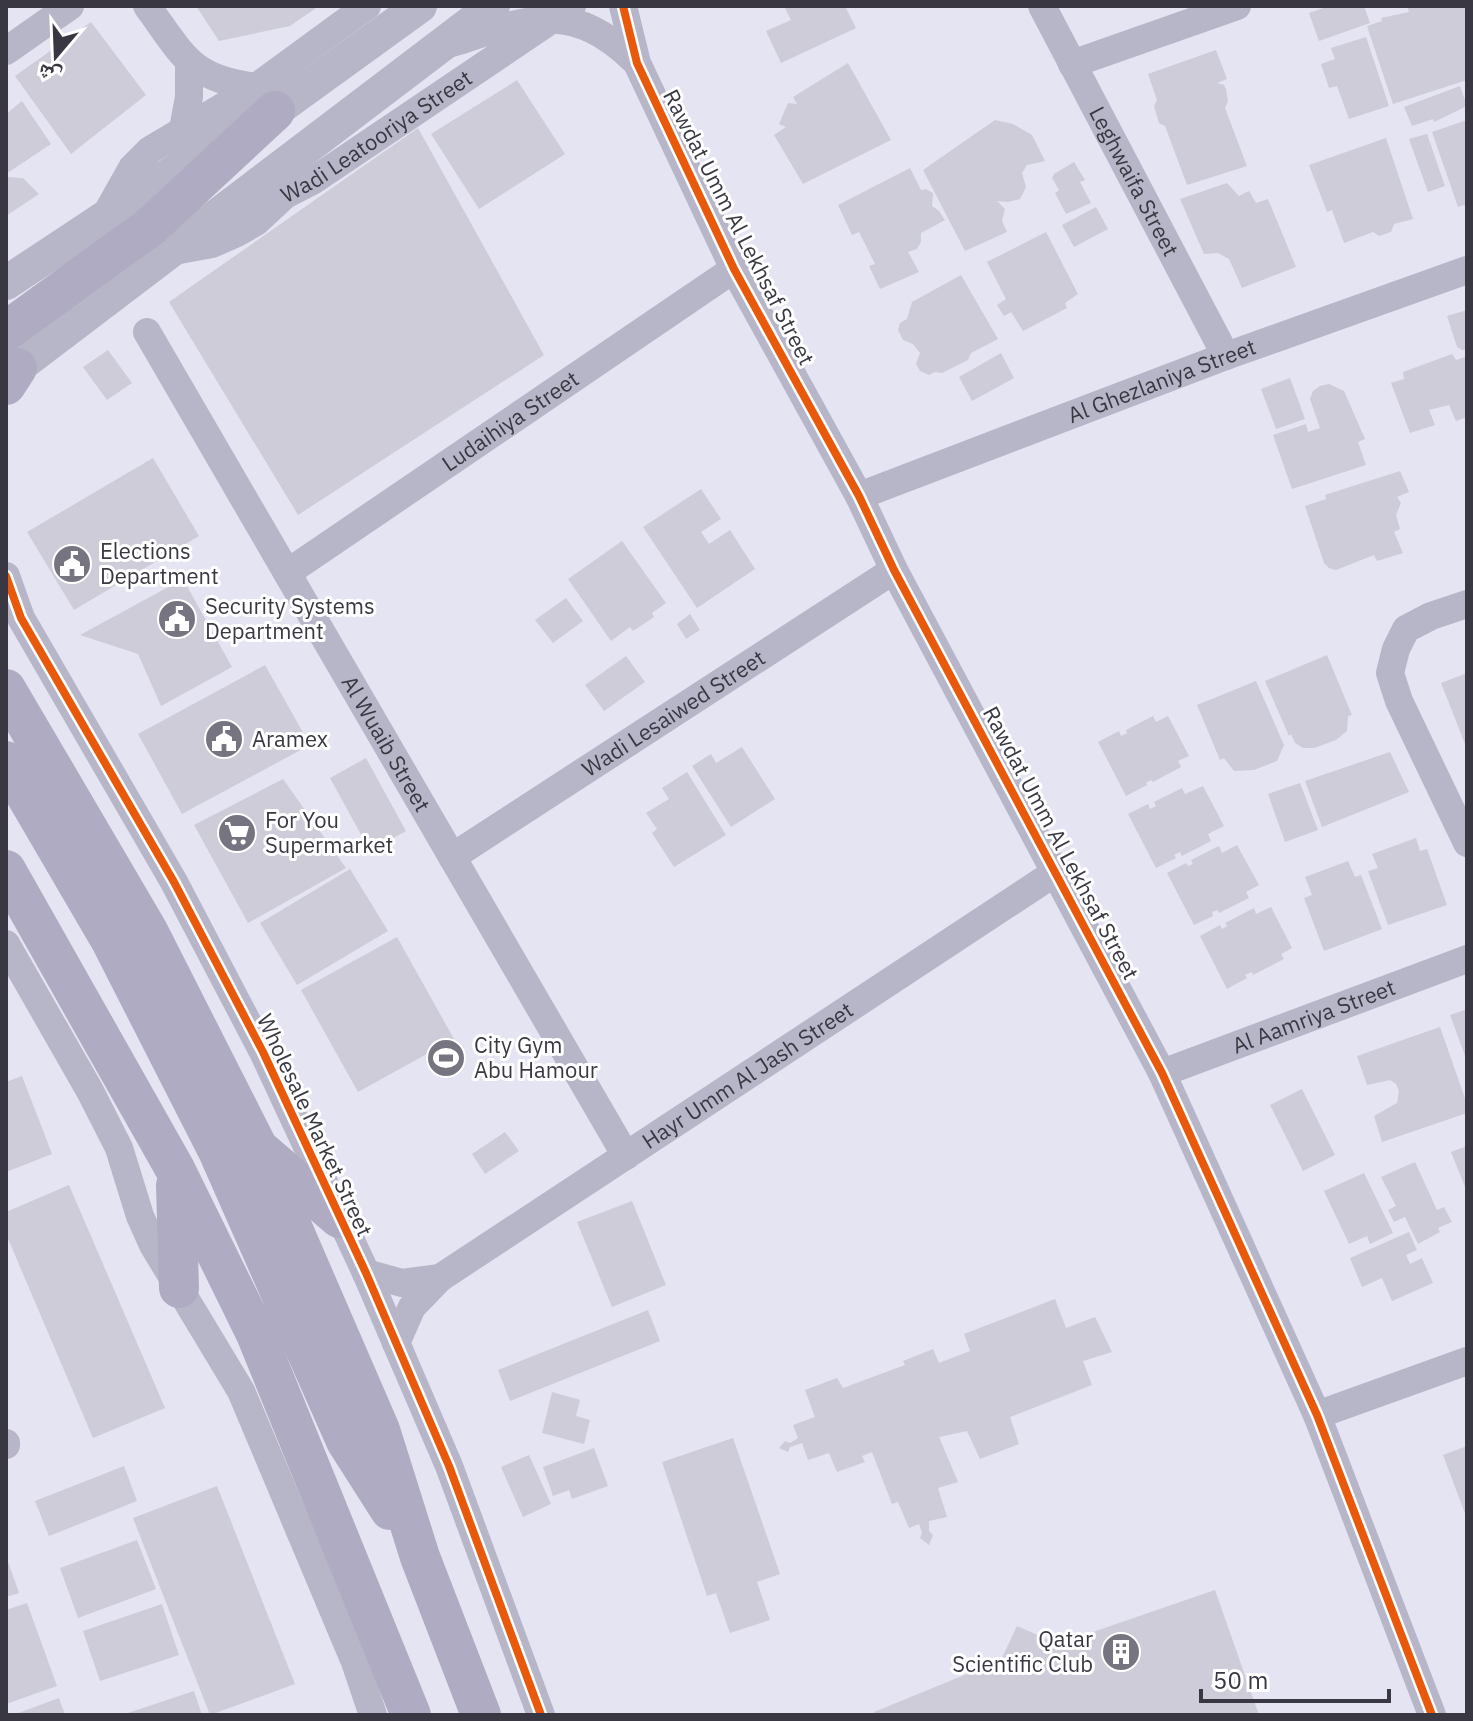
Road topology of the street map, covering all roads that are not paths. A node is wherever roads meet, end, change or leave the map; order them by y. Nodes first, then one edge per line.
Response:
1 (70, 6) edge
2 (147, 6) edge
3 (367, 6) edge
4 (420, 6) edge
5 (493, 6) edge
6 (623, 6) edge
7 (1042, 6) edge
8 (1237, 6) edge
9 (568, 9) edge
10 (437, 48) junction
11 (6, 51) edge
12 (189, 63) junction
13 (637, 63) junction
14 (1072, 64) junction
15 (266, 99) junction
16 (183, 129) junction
17 (105, 216) junction
18 (174, 251) junction
19 (734, 269) junction
20 (1467, 270) edge
21 (6, 283) edge
22 (147, 332) dead end
23 (1226, 356) junction
24 (9, 365) edge
25 (859, 496) junction
26 (894, 570) junction
27 (287, 573) junction
28 (6, 576) edge
29 (1467, 604) edge
30 (6, 689) edge
31 (6, 761) edge
32 (1467, 843) edge
33 (452, 857) junction
34 (6, 870) edge
35 (1056, 872) junction
36 (6, 944) edge
37 (1467, 959) edge
38 (1162, 1073) junction
39 (257, 1146) junction
40 (626, 1156) junction
41 (175, 1169) junction
42 (339, 1218) junction
43 (366, 1273) junction
44 (440, 1278) junction
45 (179, 1288) junction
46 (396, 1343) junction
47 (1467, 1361) edge
48 (1317, 1415) junction
49 (420, 1557) junction
50 (373, 1715) edge
51 (411, 1715) edge
52 (481, 1715) edge
53 (541, 1715) edge
54 (1432, 1715) edge

1 - 11 street
2 - 12 street
3 - 15 street
4 - 15 street
5 - 10 street, Wadi Leatooriya Street
6 - 13 street, Rawdat Umm Al Lekhsaf Street
7 - 14 street, Leghwaifa Street
8 - 14 street
9 - 10 street
9 - 13 street, Rawdat Umm Al Lekhsaf Street
9 - 18 street, Wadi Leatooriya Street
10 - 18 street, Wadi Leatooriya Street
12 - 15 street
12 - 16 street
13 - 19 street, Rawdat Umm Al Lekhsaf Street
14 - 23 street, Leghwaifa Street
15 - 16 street
15 - 17 street
15 - 24 main road
16 - 17 street
17 - 21 street
18 - 24 street, Wadi Leatooriya Street
19 - 25 street, Rawdat Umm Al Lekhsaf Street
19 - 27 street, Ludaihiya Street
20 - 23 street, Al Ghezlaniya Street
22 - 27 street, Al Wuaib Street
23 - 25 street, Al Ghezlaniya Street
25 - 26 street, Rawdat Umm Al Lekhsaf Street
26 - 33 street, Wadi Lesaiwed Street
26 - 35 street, Rawdat Umm Al Lekhsaf Street
27 - 33 street, Al Wuaib Street
28 - 42 street, Wholesale Market Street
29 - 32 street
30 - 39 main road
31 - 49 main road
33 - 40 street, Al Wuaib Street
34 - 41 main road
35 - 38 street, Rawdat Umm Al Lekhsaf Street
35 - 40 street, Hayr Umm Al Jash Street
36 - 45 street
37 - 38 street, Al Aamriya Street
38 - 48 street, Rawdat Umm Al Lekhsaf Street
39 - 42 main road
39 - 49 main road
40 - 44 street, Hayr Umm Al Jash Street
41 - 45 main road
41 - 51 main road
42 - 43 street, Wholesale Market Street
43 - 44 street, Hayr Umm Al Jash Street
43 - 46 street, Wholesale Market Street
44 - 46 street, Hayr Umm Al Jash Street
45 - 50 street
46 - 53 street, Wholesale Market Street
47 - 48 street
48 - 54 street, Rawdat Umm Al Lekhsaf Street
49 - 52 main road

